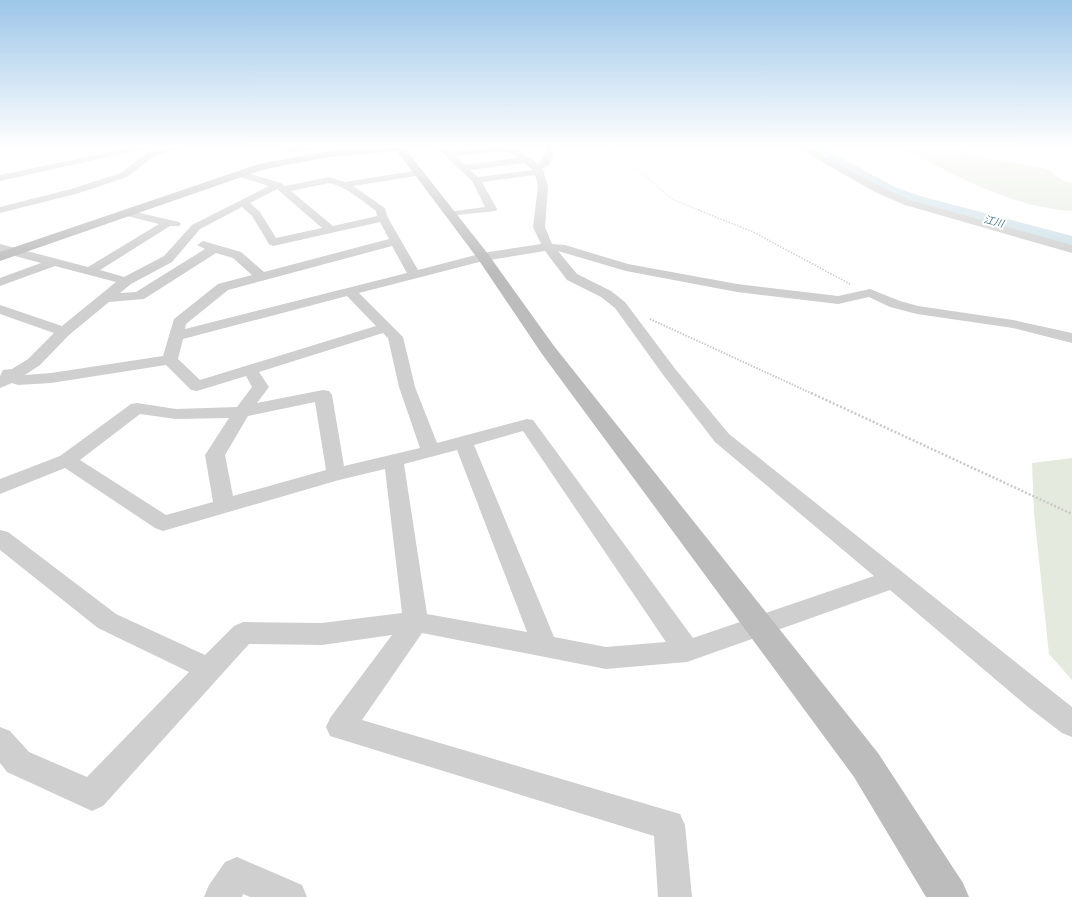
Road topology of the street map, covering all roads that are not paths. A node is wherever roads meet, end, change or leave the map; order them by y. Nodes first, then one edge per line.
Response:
1 (82, 188) edge
2 (199, 188) edge
3 (279, 188) edge
4 (282, 188) edge
5 (348, 188) edge
6 (430, 188) edge
7 (480, 188) edge
8 (543, 188) edge
9 (875, 188) edge
10 (916, 194) dead end
11 (240, 203) junction
12 (0, 210) edge
13 (127, 212) junction
14 (450, 214) junction
15 (383, 218) junction
16 (168, 223) junction
17 (196, 227) junction
18 (330, 229) junction
19 (1041, 229) dead end
20 (186, 240) junction
21 (396, 241) junction
22 (548, 247) junction
23 (0, 248) edge
24 (215, 248) junction
25 (1072, 249) edge
26 (16, 251) junction
27 (0, 257) edge
28 (483, 257) junction
29 (55, 262) junction
30 (90, 271) junction
31 (414, 274) junction
32 (262, 277) junction
33 (126, 281) junction
34 (0, 282) edge
35 (350, 291) junction
36 (105, 298) junction
37 (0, 309) edge
38 (385, 328) junction
39 (64, 332) junction
40 (176, 336) junction
41 (1072, 338) edge
42 (170, 360) junction
43 (249, 369) junction
44 (4, 376) edge
45 (242, 412) junction
46 (463, 442) junction
47 (431, 451) junction
48 (67, 460) junction
49 (394, 461) junction
50 (336, 474) junction
51 (0, 487) edge
52 (224, 506) junction
53 (0, 538) edge
54 (894, 579) junction
55 (416, 622) junction
56 (759, 626) junction
57 (545, 646) junction
58 (687, 651) junction
59 (209, 669) junction
60 (1072, 724) edge
61 (0, 741) edge
62 (221, 897) edge
63 (290, 897) edge
64 (675, 897) edge
65 (949, 897) edge

1 - 12 street
2 - 13 street
3 - 11 street
4 - 18 street
5 - 15 street
6 - 14 street
7 - 14 street
8 - 22 street
9 - 25 street
10 - 19 street
11 - 17 street
11 - 18 street
13 - 16 street
13 - 26 street
14 - 28 street
15 - 18 street
15 - 21 street
16 - 17 street
16 - 30 street
17 - 20 street
20 - 24 street
20 - 33 street
21 - 31 street
21 - 32 street
22 - 28 street
22 - 41 street
22 - 54 street
23 - 26 street
24 - 32 street
24 - 36 street
26 - 27 street
26 - 29 street
28 - 31 street
28 - 56 street
29 - 30 street
29 - 34 street
30 - 33 street
31 - 35 street
32 - 40 street
33 - 36 street
35 - 38 street
35 - 40 street
36 - 39 street
37 - 39 street
38 - 43 street
38 - 47 street
39 - 44 street
40 - 42 street
42 - 43 street
42 - 44 street
43 - 45 street
45 - 48 street
45 - 50 street
45 - 52 street
46 - 47 street
46 - 57 street
46 - 58 street
47 - 49 street
48 - 51 street
48 - 52 street
49 - 50 street
49 - 55 street
50 - 52 street
53 - 59 street
54 - 56 street
54 - 60 street
55 - 57 street
55 - 59 street
55 - 64 street
56 - 58 street
56 - 65 street
57 - 58 street
59 - 61 street
62 - 63 street

